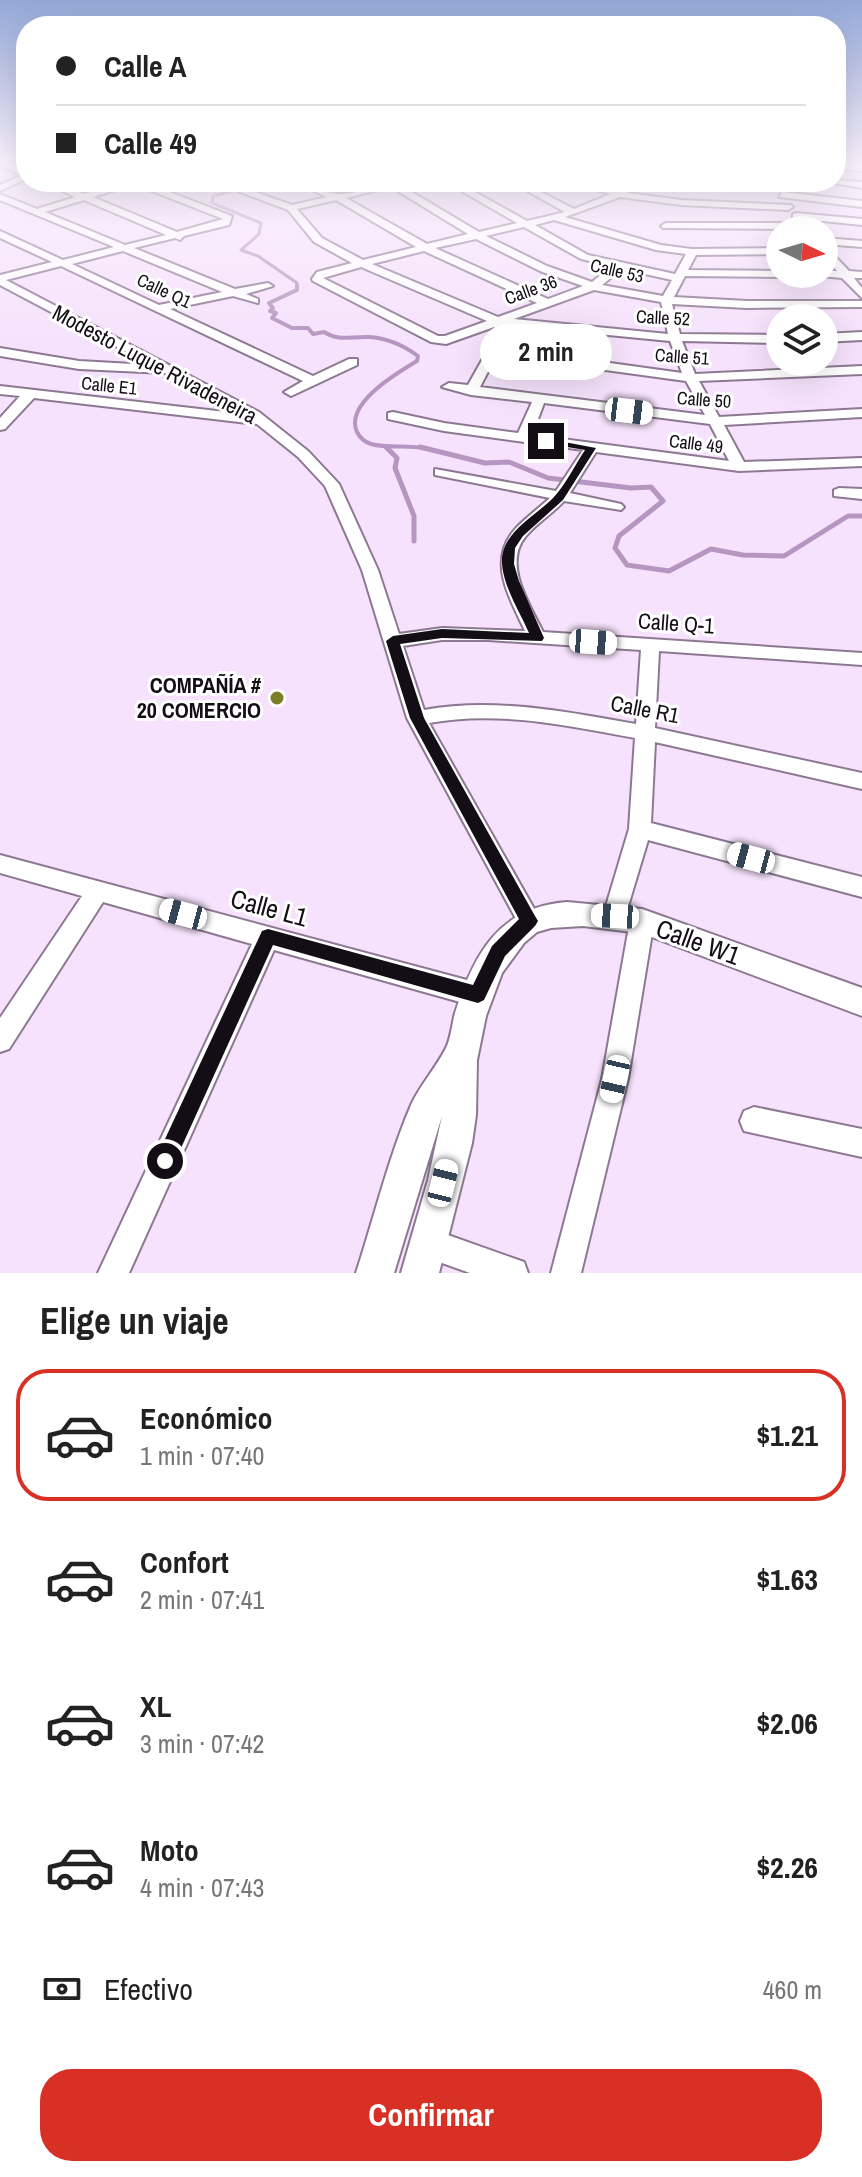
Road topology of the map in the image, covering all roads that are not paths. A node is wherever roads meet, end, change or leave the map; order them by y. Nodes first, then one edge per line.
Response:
1 (58, 221) edge
2 (143, 221) edge
3 (227, 221) edge
4 (302, 221) edge
5 (380, 221) edge
6 (455, 221) edge
7 (520, 221) edge
8 (535, 221) edge
9 (567, 221) edge
10 (862, 222) edge
11 (838, 223) edge
12 (525, 224) junction
13 (766, 225) edge
14 (666, 226) dead end
15 (0, 234) edge
16 (477, 235) junction
17 (180, 237) junction
18 (862, 244) edge
19 (838, 247) edge
20 (426, 248) junction
21 (123, 249) junction
22 (766, 251) edge
23 (692, 252) junction
24 (361, 263) junction
25 (61, 264) junction
26 (838, 265) edge
27 (619, 266) junction
28 (766, 274) edge
29 (838, 274) edge
30 (845, 274) junction
31 (862, 275) edge
32 (680, 276) junction
33 (0, 280) edge
34 (268, 286) dead end
35 (594, 286) junction
36 (234, 293) junction
37 (862, 295) edge
38 (254, 301) dead end
39 (666, 301) junction
40 (547, 303) junction
41 (862, 304) edge
42 (159, 308) junction
43 (497, 321) junction
44 (862, 336) edge
45 (838, 337) edge
46 (675, 338) junction
47 (766, 339) edge
48 (0, 352) edge
49 (501, 352) junction
50 (353, 362) dead end
51 (862, 370) edge
52 (170, 371) junction
53 (691, 378) junction
54 (313, 381) junction
55 (449, 387) dead end
56 (0, 390) edge
57 (471, 391) junction
58 (291, 392) dead end
59 (29, 395) junction
60 (540, 400) junction
61 (862, 413) edge
62 (393, 416) dead end
63 (263, 421) junction
64 (717, 421) junction
65 (0, 426) edge
66 (524, 437) junction
67 (591, 448) junction
68 (862, 462) edge
69 (739, 467) junction
70 (440, 472) dead end
71 (839, 493) dead end
72 (862, 494) edge
73 (559, 498) junction
74 (616, 507) dead end
75 (537, 638) junction
76 (393, 641) junction
77 (650, 646) junction
78 (862, 659) edge
79 (417, 718) junction
80 (647, 732) junction
81 (862, 786) edge
82 (640, 829) junction
83 (0, 864) edge
84 (862, 887) edge
85 (98, 891) junction
86 (629, 918) junction
87 (529, 921) junction
88 (268, 936) junction
89 (478, 995) junction
90 (862, 1002) edge
91 (0, 1040) edge
92 (461, 1052) junction
93 (754, 1121) dead end
94 (862, 1143) edge
95 (424, 1258) edge
96 (113, 1273) edge
97 (375, 1273) edge
98 (513, 1273) edge
99 (566, 1273) edge

1 - 21 street
2 - 17 street
3 - 17 street
4 - 24 street
5 - 20 street
6 - 16 street, Calle 53
7 - 12 street
8 - 12 street
9 - 23 street
10 - 11 street
12 - 16 street
12 - 27 street
13 - 14 street
15 - 25 street, Calle Q1
16 - 20 street
16 - 35 street, Calle 53
17 - 21 street
18 - 19 street
20 - 24 street
20 - 40 street
21 - 25 street
21 - 36 street
22 - 23 street
23 - 32 street
24 - 43 street
24 - 43 street, Calle 36
25 - 33 street
25 - 42 street, Calle Q1
26 - 30 street
27 - 32 street
27 - 35 street, Calle 36
28 - 32 street
29 - 30 street
30 - 31 street
30 - 37 street
32 - 39 street
33 - 52 street, Modesto Luque Rivadeneira
34 - 36 street
35 - 39 street, Calle 53
35 - 40 street, Calle 36
36 - 38 street
36 - 42 street
39 - 41 street, Calle 53
39 - 46 street
40 - 43 street, Calle 36
42 - 54 street, Calle Q1
43 - 46 street, Calle 52
43 - 49 street
44 - 45 street
46 - 47 street, Calle 52
46 - 53 street
48 - 52 street
49 - 53 street, Calle 51
49 - 57 street
50 - 54 street
51 - 53 street, Calle 51
52 - 63 street, Modesto Luque Rivadeneira
53 - 64 street
54 - 58 street
55 - 57 street, Calle 50
56 - 59 street, Calle E1
57 - 60 street, Calle 50
59 - 63 street, Calle E1
59 - 65 street
60 - 64 street, Calle 50
60 - 66 street
61 - 64 street, Calle 50
62 - 66 street, Calle 49
63 - 76 street, Modesto Luque Rivadeneira
64 - 69 street
66 - 67 street, Calle 49
67 - 69 street, Calle 49
67 - 73 street
68 - 69 street, Calle 49
70 - 73 street
71 - 72 street
73 - 74 street
73 - 75 street
75 - 76 street, Calle Q-1
75 - 77 street, Calle Q-1
76 - 79 street, Modesto Luque Rivadeneira
77 - 78 street, Calle Q-1
77 - 80 street
79 - 80 street, Calle R1
79 - 87 street, Modesto Luque Rivadeneira
80 - 81 street, Calle R1
80 - 82 street
82 - 84 street
82 - 86 street
83 - 85 street, Calle L1
85 - 88 street, Calle L1
85 - 91 street
86 - 87 street, Calle W1
86 - 90 street, Calle W1
86 - 99 street
87 - 89 street
88 - 89 street, Calle L1
88 - 96 street
89 - 92 street
92 - 95 street
92 - 97 street
93 - 94 street
95 - 98 street

